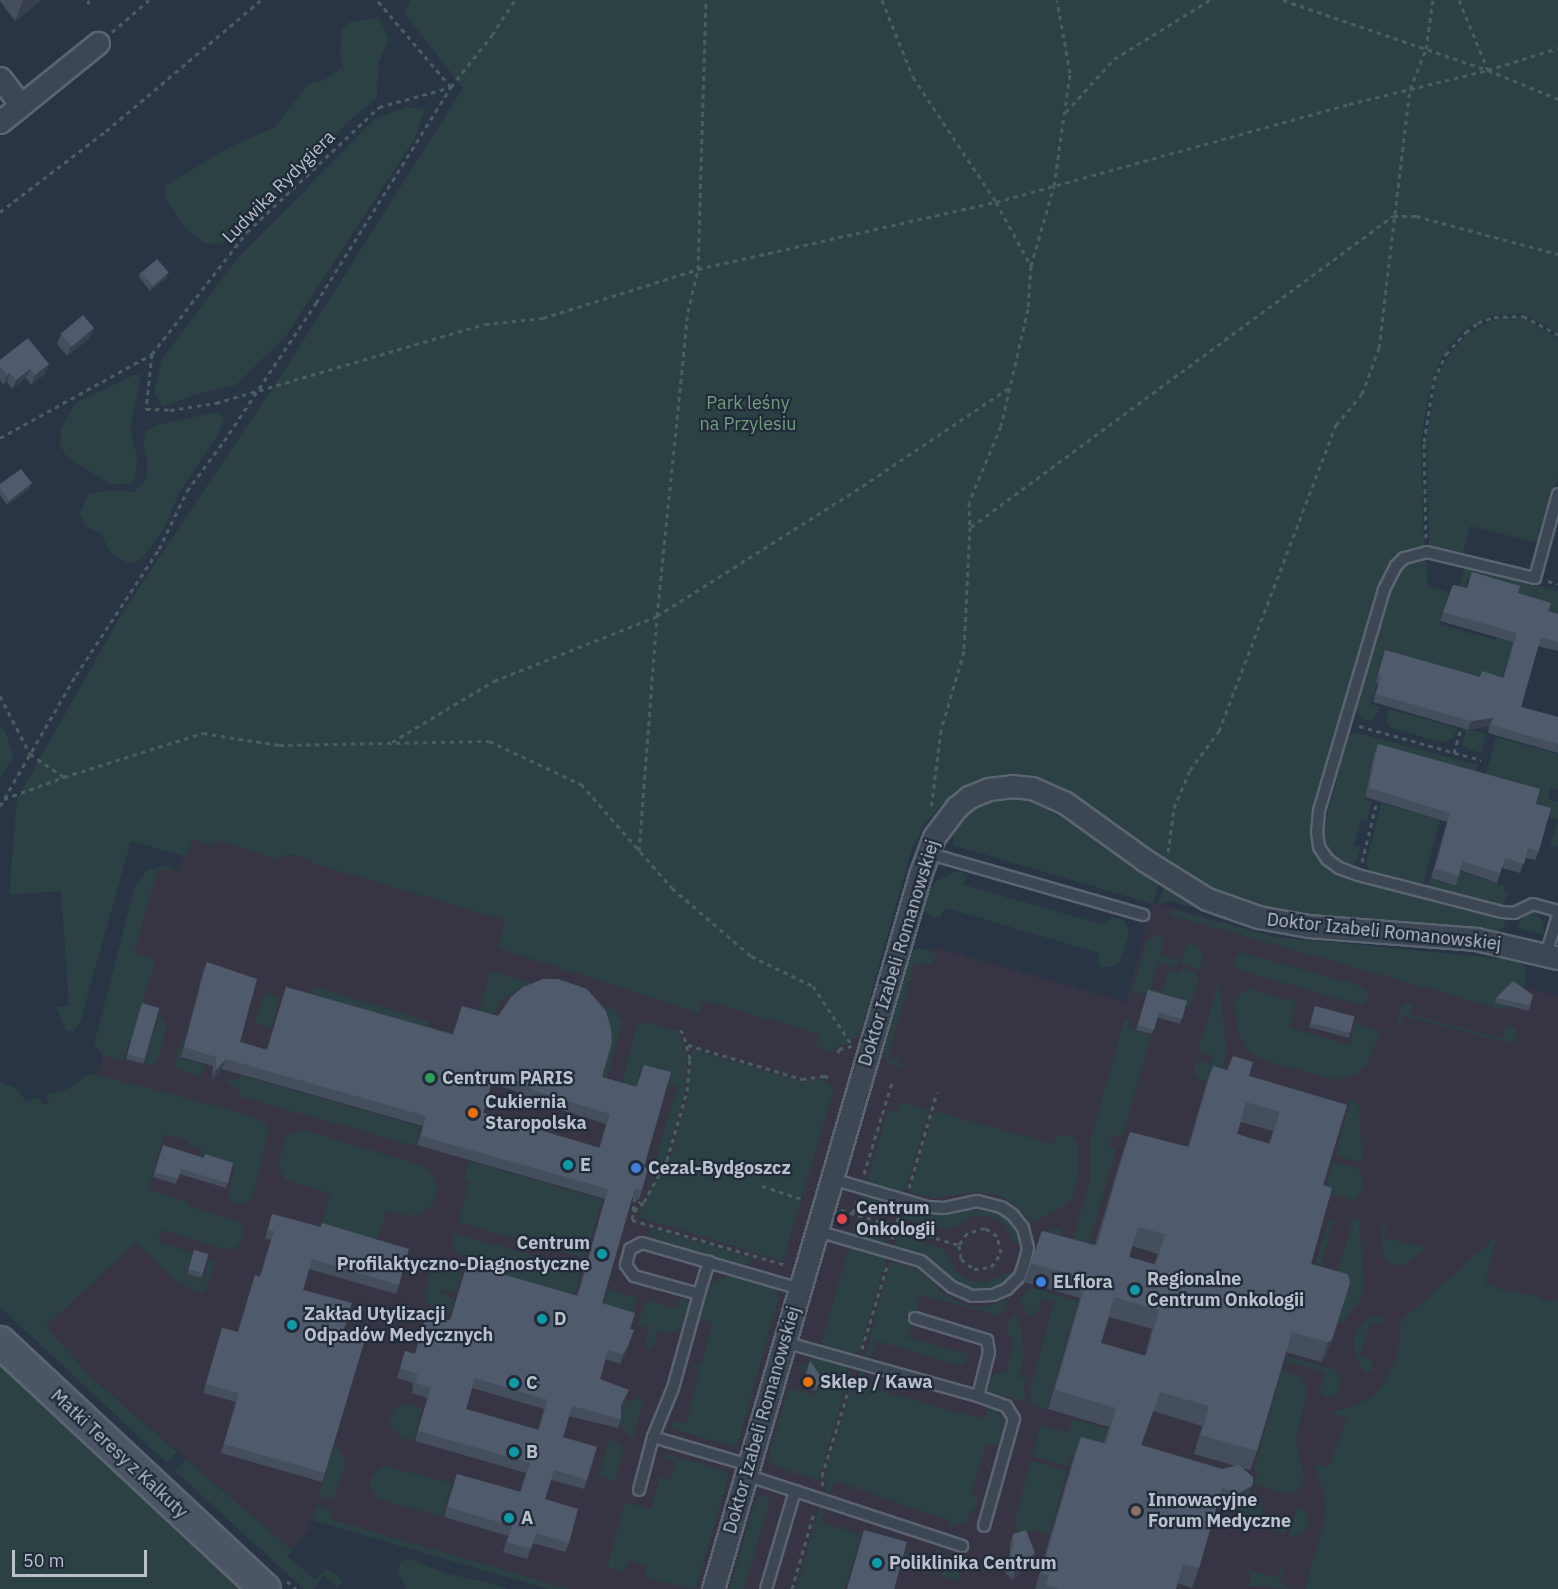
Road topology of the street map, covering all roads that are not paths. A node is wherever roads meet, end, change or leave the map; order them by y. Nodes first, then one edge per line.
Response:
1 (98, 43) road end
2 (0, 78) edge
3 (21, 105) junction
4 (0, 122) edge
5 (1558, 494) edge
6 (927, 854) junction
7 (1558, 913) edge
8 (1143, 915) dead end
9 (1552, 957) edge
10 (832, 1179) junction
11 (817, 1231) junction
12 (709, 1262) junction
13 (800, 1289) junction
14 (699, 1294) junction
15 (915, 1318) dead end
16 (0, 1342) edge
17 (784, 1342) junction
18 (978, 1396) junction
19 (653, 1437) junction
20 (748, 1470) junction
21 (639, 1490) dead end
22 (795, 1491) junction
23 (984, 1526) dead end
24 (962, 1546) dead end
25 (265, 1589) edge
26 (713, 1589) edge
27 (766, 1589) edge

1 - 3 street
2 - 3 street
3 - 4 street
5 - 7 lane
6 - 8 lane
6 - 9 street, Doktor Izabeli Romanowskiej
6 - 10 street, Doktor Izabeli Romanowskiej
7 - 9 lane
10 - 11 street, Doktor Izabeli Romanowskiej
10 - 11 lane
11 - 13 street, Doktor Izabeli Romanowskiej
12 - 13 lane
12 - 14 lane
12 - 14 lane
13 - 17 street, Doktor Izabeli Romanowskiej
14 - 19 lane
15 - 18 lane
16 - 25 street, Matki Teresy z Kalkuty
17 - 18 lane
17 - 20 street, Doktor Izabeli Romanowskiej
18 - 23 lane
19 - 20 lane
19 - 21 lane
20 - 22 lane
20 - 26 street, Doktor Izabeli Romanowskiej
22 - 24 lane
22 - 27 lane

